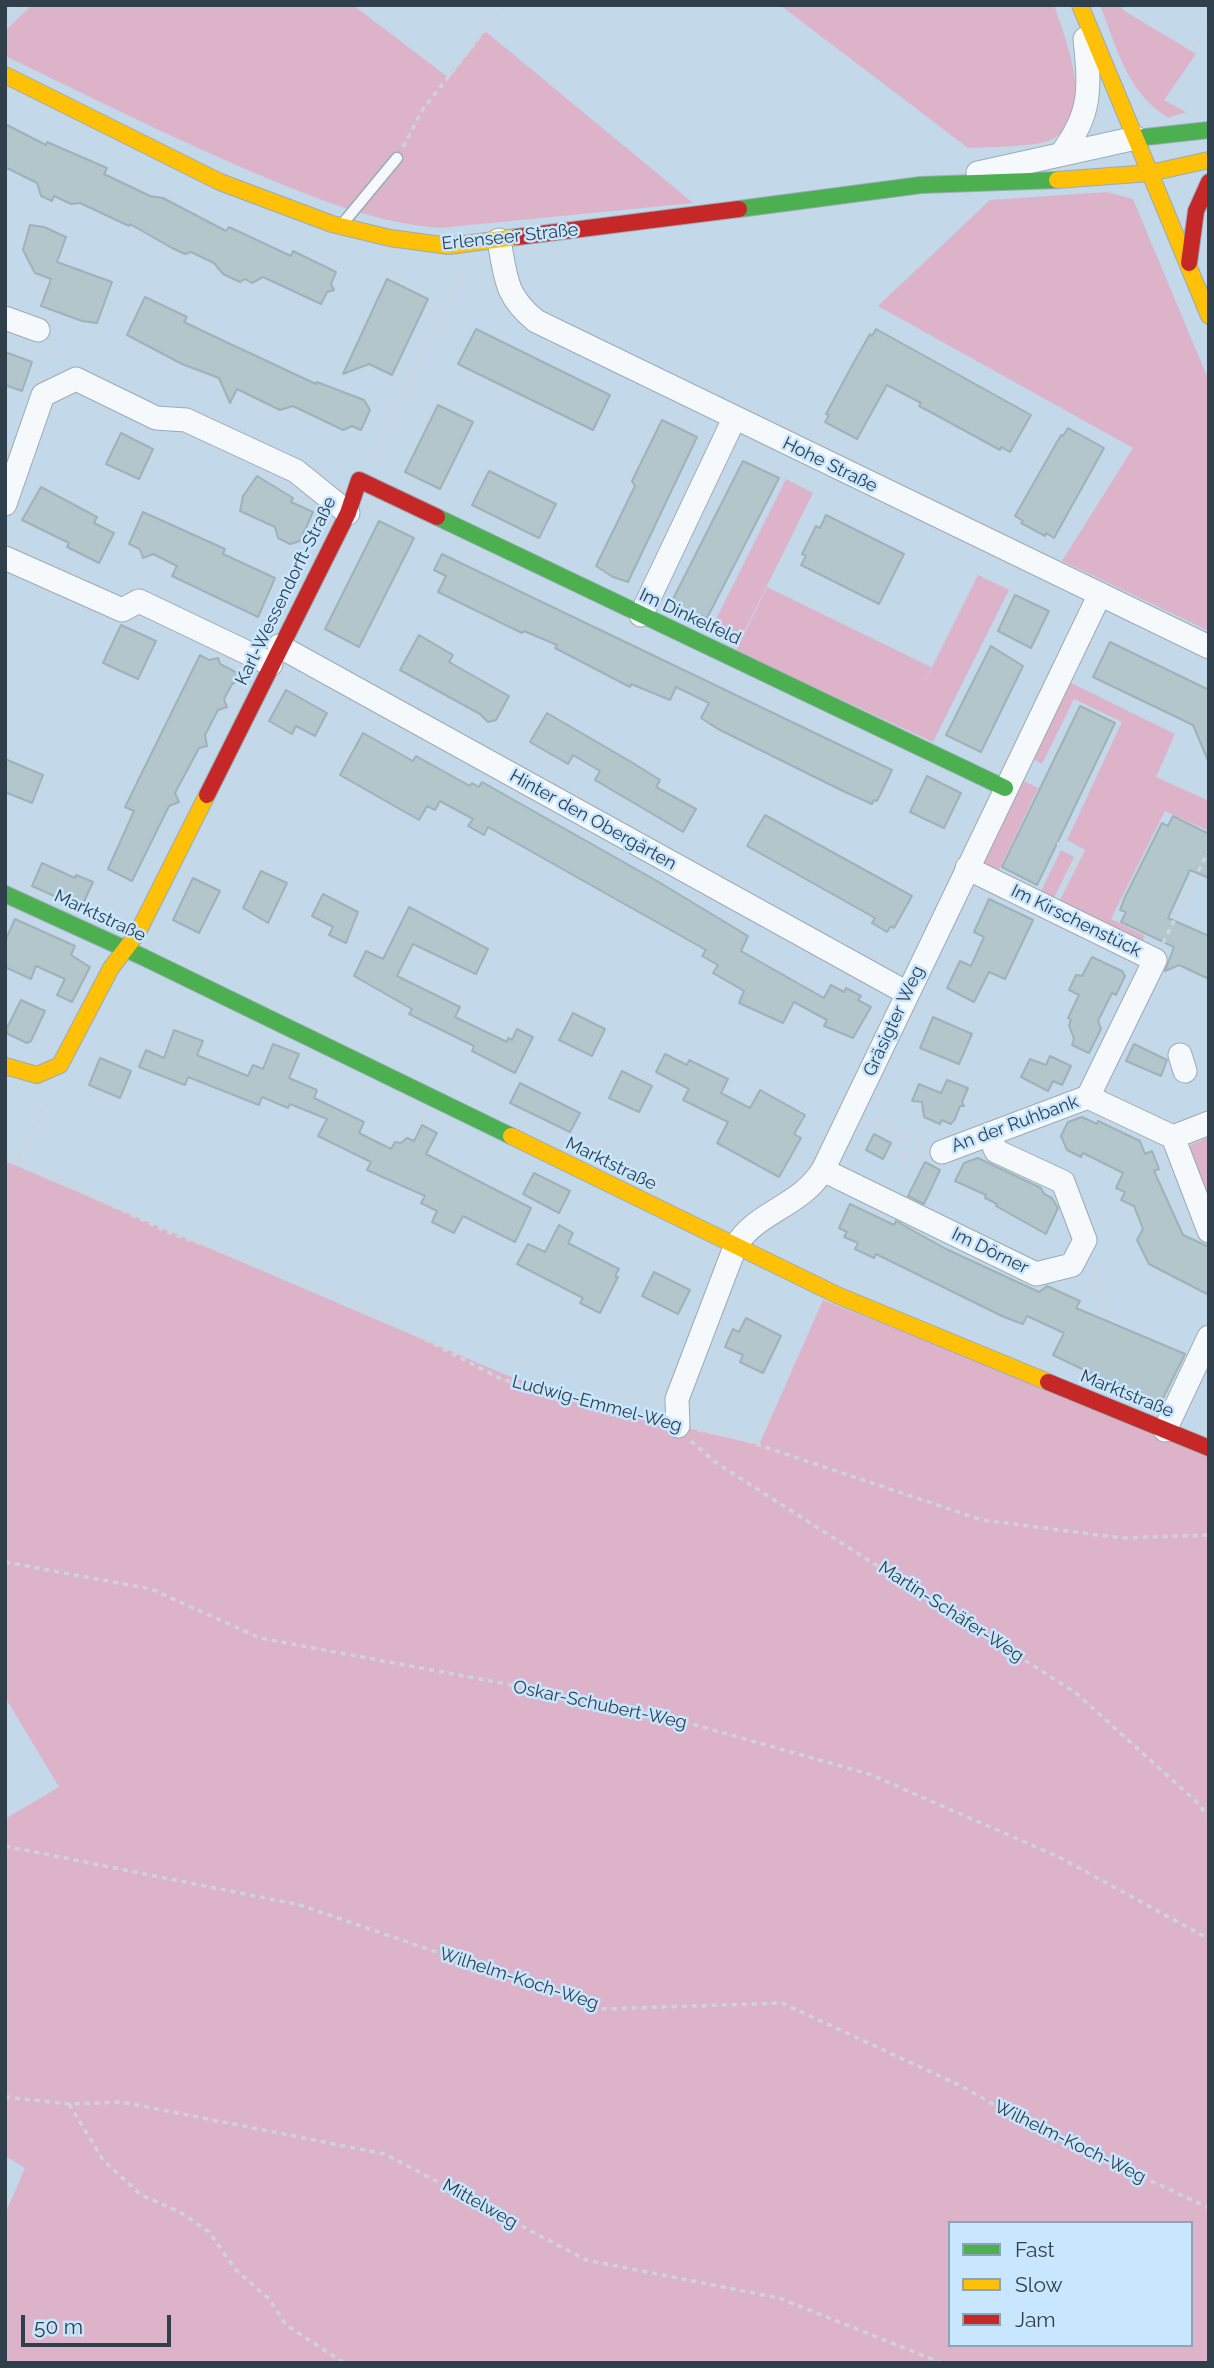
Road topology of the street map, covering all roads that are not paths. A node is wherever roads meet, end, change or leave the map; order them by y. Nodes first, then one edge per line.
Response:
1 (1082, 8) edge
2 (5, 75) edge
3 (1209, 130) edge
4 (1136, 138) junction
5 (1061, 154) junction
6 (397, 158) road end
7 (1209, 160) edge
8 (1150, 173) junction
9 (1209, 182) edge
10 (921, 185) junction
11 (340, 227) junction
12 (499, 240) junction
13 (1189, 268) junction
14 (1209, 316) edge
15 (5, 318) edge
16 (38, 330) road end
17 (734, 419) junction
18 (359, 480) joint
19 (5, 504) edge
20 (348, 513) junction
21 (5, 558) edge
22 (1100, 594) junction
23 (641, 615) junction
24 (1209, 647) edge
25 (275, 655) junction
26 (1005, 788) junction
27 (967, 868) junction
28 (5, 894) edge
29 (123, 948) junction
30 (907, 993) junction
31 (1122, 1028) joint
32 (5, 1066) edge
33 (1088, 1097) junction
34 (1209, 1123) edge
35 (989, 1134) junction
36 (1173, 1137) junction
37 (942, 1152) road end
38 (823, 1170) junction
39 (1209, 1231) edge
40 (735, 1247) junction
41 (1209, 1337) edge
42 (678, 1426) road end
43 (1165, 1430) junction
44 (1209, 1448) edge

1 - 4 street
1 - 5 street
2 - 11 street, Erlenseer Straße
3 - 4 street
4 - 5 street, Erlenseer Straße
4 - 8 street
5 - 10 street, Erlenseer Straße
6 - 11 lane
7 - 8 street, Erlenseer Straße
8 - 10 street, Erlenseer Straße
8 - 13 street
9 - 13 street
10 - 12 street, Erlenseer Straße
11 - 12 street, Erlenseer Straße
12 - 17 street, Hohe Straße
13 - 14 street
15 - 16 street
17 - 22 street, Hohe Straße
17 - 23 street
18 - 20 street, Karl-Wessendorft-Straße
18 - 23 street, Im Dinkelfeld
19 - 20 street
20 - 25 street, Karl-Wessendorft-Straße
21 - 25 street, Hinter den Obergärten
22 - 24 street, Hohe Straße
22 - 26 street, Gräsigter Weg
23 - 26 street, Im Dinkelfeld
25 - 29 street, Karl-Wessendorft-Straße
25 - 30 street, Hinter den Obergärten
26 - 27 street, Gräsigter Weg
27 - 30 street, Gräsigter Weg
27 - 31 street, Im Kirschenstück
28 - 29 street, Marktstraße
29 - 32 street, Karl-Wessendorft-Straße
29 - 40 street, Marktstraße
30 - 38 street, Gräsigter Weg
31 - 33 street, An der Ruhbank
33 - 35 street, An der Ruhbank
33 - 36 street, An der Ruhbank
34 - 36 street
35 - 37 street, An der Ruhbank
35 - 38 street, Im Dörner
36 - 39 street
38 - 40 street, Gräsigter Weg
40 - 42 street, Gräsigter Weg
40 - 43 street, Marktstraße
41 - 43 street
43 - 44 street, Marktstraße

